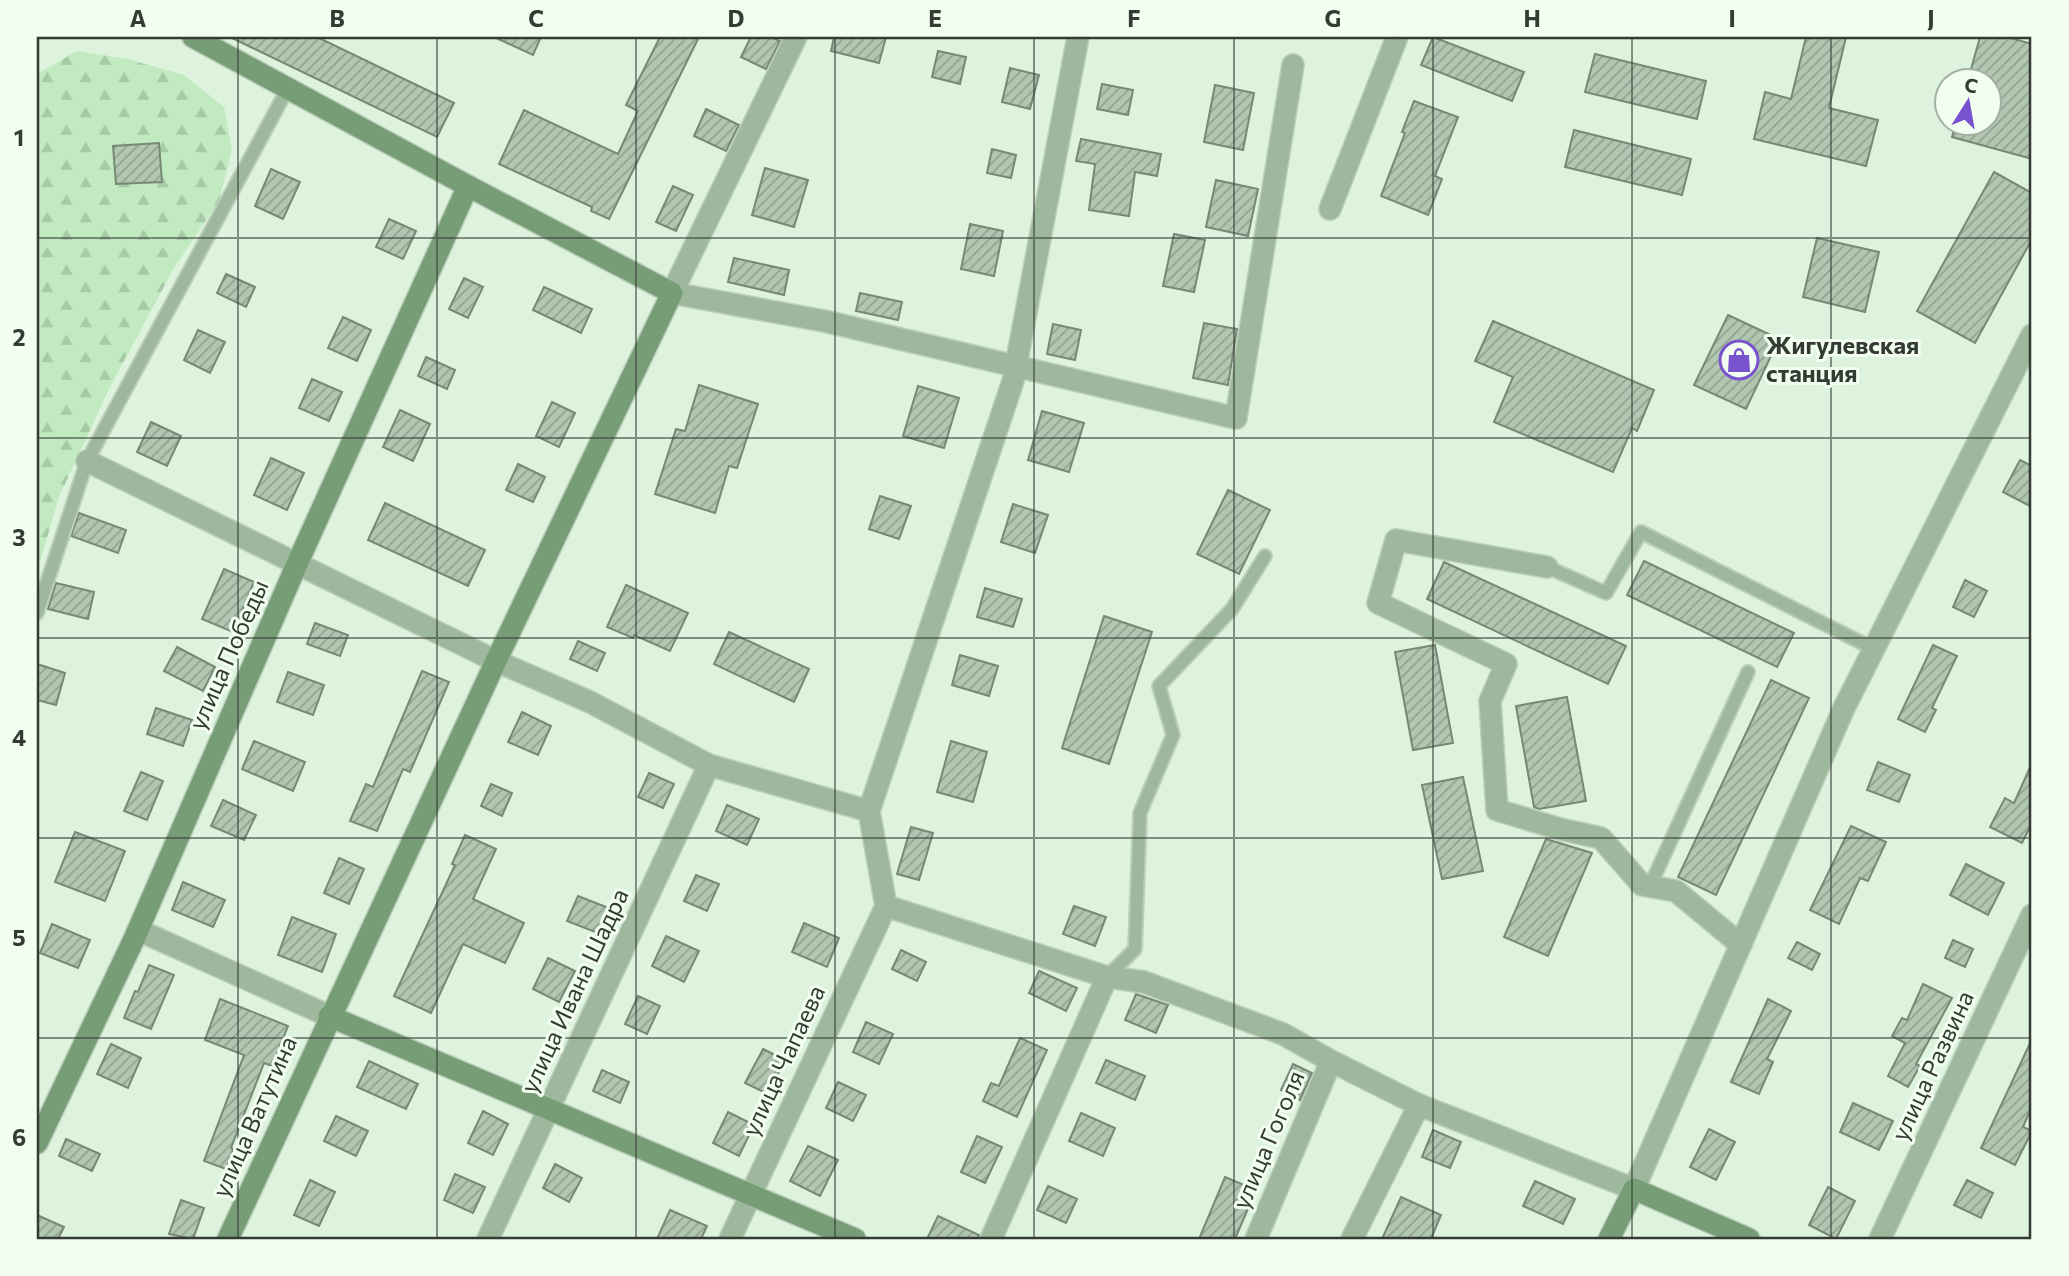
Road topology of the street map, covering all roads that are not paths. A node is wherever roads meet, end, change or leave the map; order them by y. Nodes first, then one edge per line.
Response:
1 (193, 37) edge
2 (796, 37) edge
3 (1078, 37) edge
4 (1397, 37) edge
5 (1293, 65) dead end
6 (288, 88) junction
7 (468, 186) junction
8 (1331, 209) dead end
9 (672, 293) junction
10 (2032, 335) edge
11 (1015, 366) junction
12 (87, 460) junction
13 (1265, 556) dead end
14 (298, 564) junction
15 (1547, 567) joint
16 (37, 613) edge
17 (1874, 649) junction
18 (496, 661) junction
19 (1748, 672) dead end
20 (709, 765) junction
21 (869, 811) junction
22 (1650, 886) junction
23 (886, 906) junction
24 (2032, 915) edge
25 (138, 930) junction
26 (1741, 945) junction
27 (1107, 977) junction
28 (329, 1016) junction
29 (1331, 1061) junction
30 (1419, 1105) junction
31 (548, 1109) junction
32 (37, 1143) edge
33 (1634, 1189) junction
34 (751, 1195) junction
35 (228, 1239) edge
36 (488, 1239) edge
37 (730, 1239) edge
38 (855, 1239) edge
39 (991, 1239) edge
40 (1256, 1239) edge
41 (1352, 1239) edge
42 (1609, 1239) edge
43 (1749, 1239) edge
44 (1880, 1239) edge

1 - 6 street
2 - 9 street
3 - 11 street
4 - 8 street
5 - 11 street
6 - 7 street
6 - 12 lane
7 - 9 street
7 - 14 street, улица Победы
9 - 11 street
9 - 18 street, улица Ватутина
10 - 17 street
11 - 21 street
12 - 14 street
12 - 16 lane
13 - 27 lane
14 - 18 street
14 - 25 street, улица Победы
15 - 17 lane
15 - 22 street
17 - 26 street
18 - 20 street
18 - 28 street, улица Ватутина
19 - 22 lane
20 - 21 street
20 - 31 street, улица Ивана Шадра
21 - 23 street
22 - 26 street
23 - 27 street
23 - 34 street, улица Чапаева
24 - 44 street, улица Развина
25 - 28 street
25 - 32 street, улица Победы
26 - 33 street
27 - 29 street
27 - 39 street
28 - 31 street
28 - 35 street, улица Ватутина
29 - 30 street
29 - 40 street, улица Гоголя
30 - 33 street
30 - 41 street
31 - 34 street
31 - 36 street, улица Ивана Шадра
33 - 42 street
33 - 43 street
34 - 37 street, улица Чапаева
34 - 38 street

